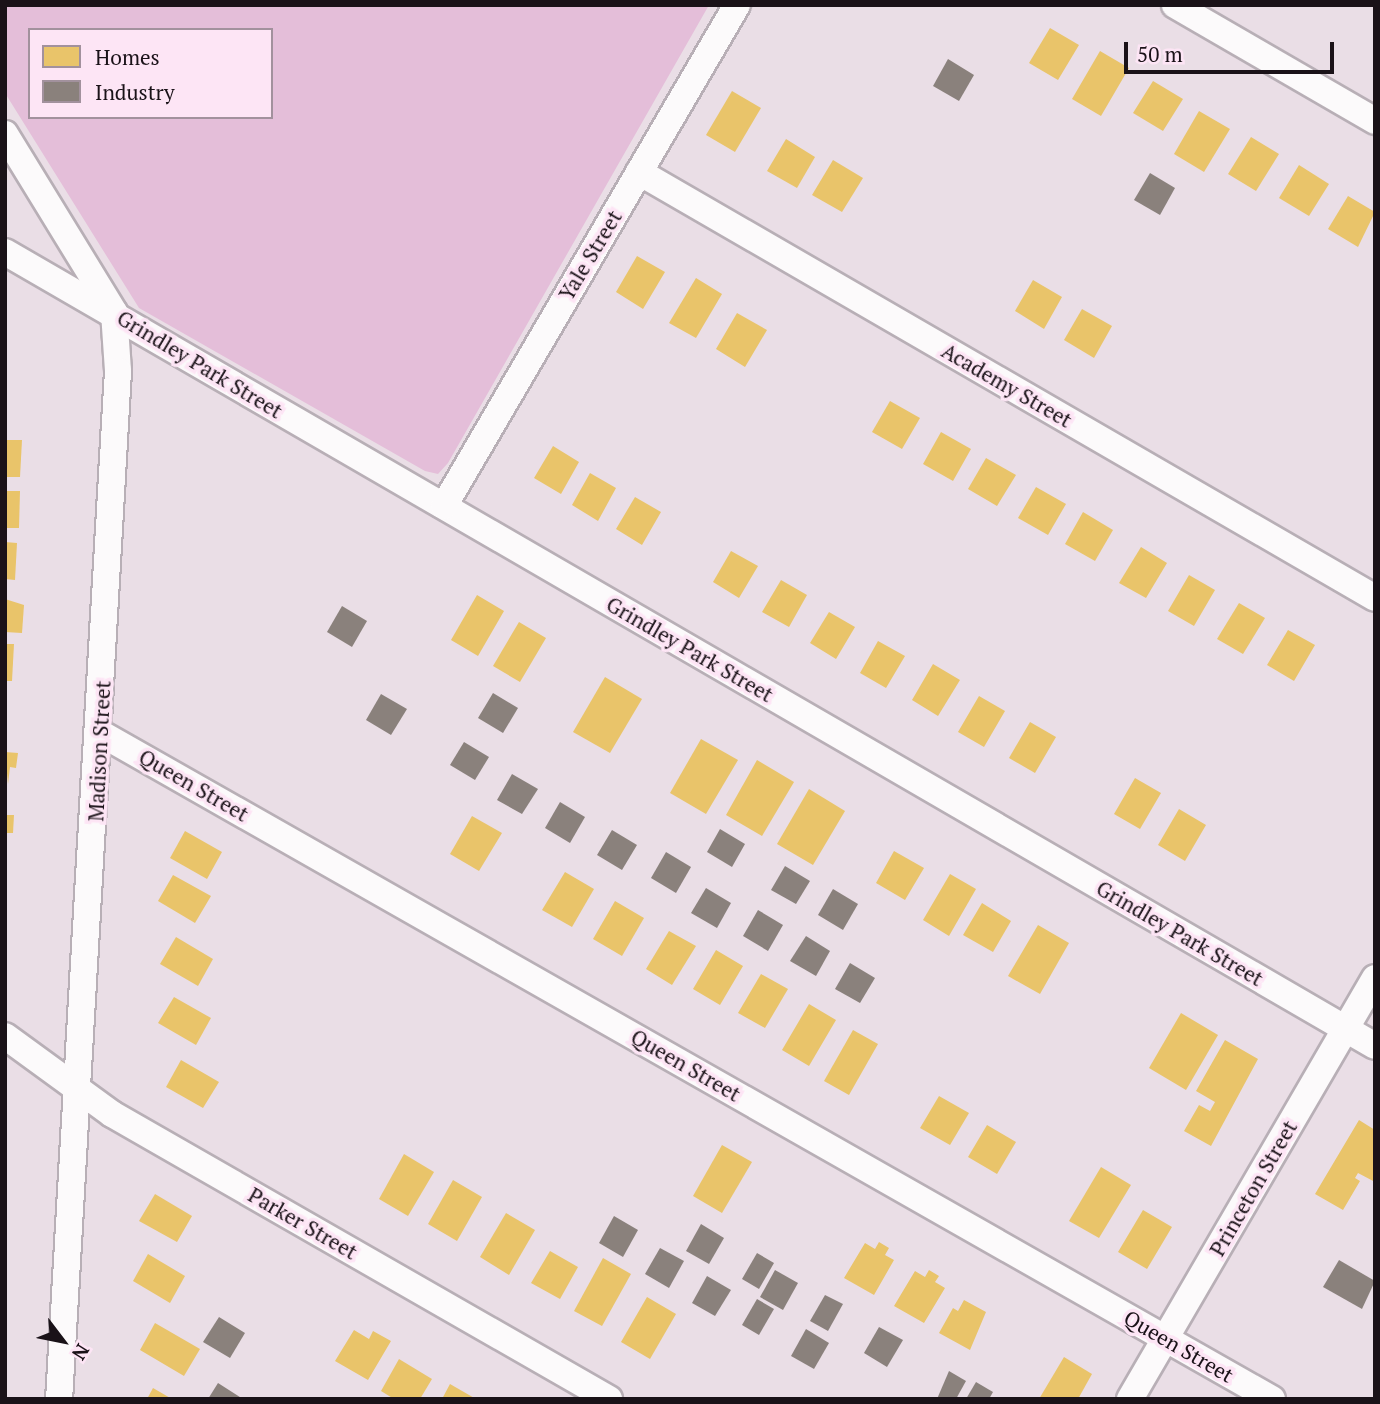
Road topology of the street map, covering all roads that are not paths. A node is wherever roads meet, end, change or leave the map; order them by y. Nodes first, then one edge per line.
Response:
1 (737, 5) edge
2 (1175, 5) edge
3 (1375, 121) edge
4 (5, 134) edge
5 (639, 172) junction
6 (5, 252) edge
7 (114, 312) junction
8 (443, 506) junction
9 (1375, 598) edge
10 (100, 733) junction
11 (1375, 978) edge
12 (1345, 1029) junction
13 (5, 1036) edge
14 (1375, 1046) edge
15 (78, 1091) junction
16 (1166, 1338) junction
17 (59, 1399) edge
18 (609, 1399) edge
19 (1130, 1399) edge
20 (1272, 1399) edge

1 - 5 street, Yale Street
2 - 3 street
4 - 7 street, Madison Street
5 - 8 street, Yale Street
5 - 9 street, Academy Street
6 - 7 street, Grindley Park Street
7 - 8 street, Grindley Park Street
7 - 10 street, Madison Street
8 - 12 street, Grindley Park Street
10 - 15 street, Madison Street
10 - 16 street, Queen Street
11 - 12 street, Princeton Street
12 - 14 street, Grindley Park Street
12 - 16 street, Princeton Street
13 - 15 street, Parker Street
15 - 17 street, Madison Street
15 - 18 street, Parker Street
16 - 19 street, Princeton Street
16 - 20 street, Queen Street

